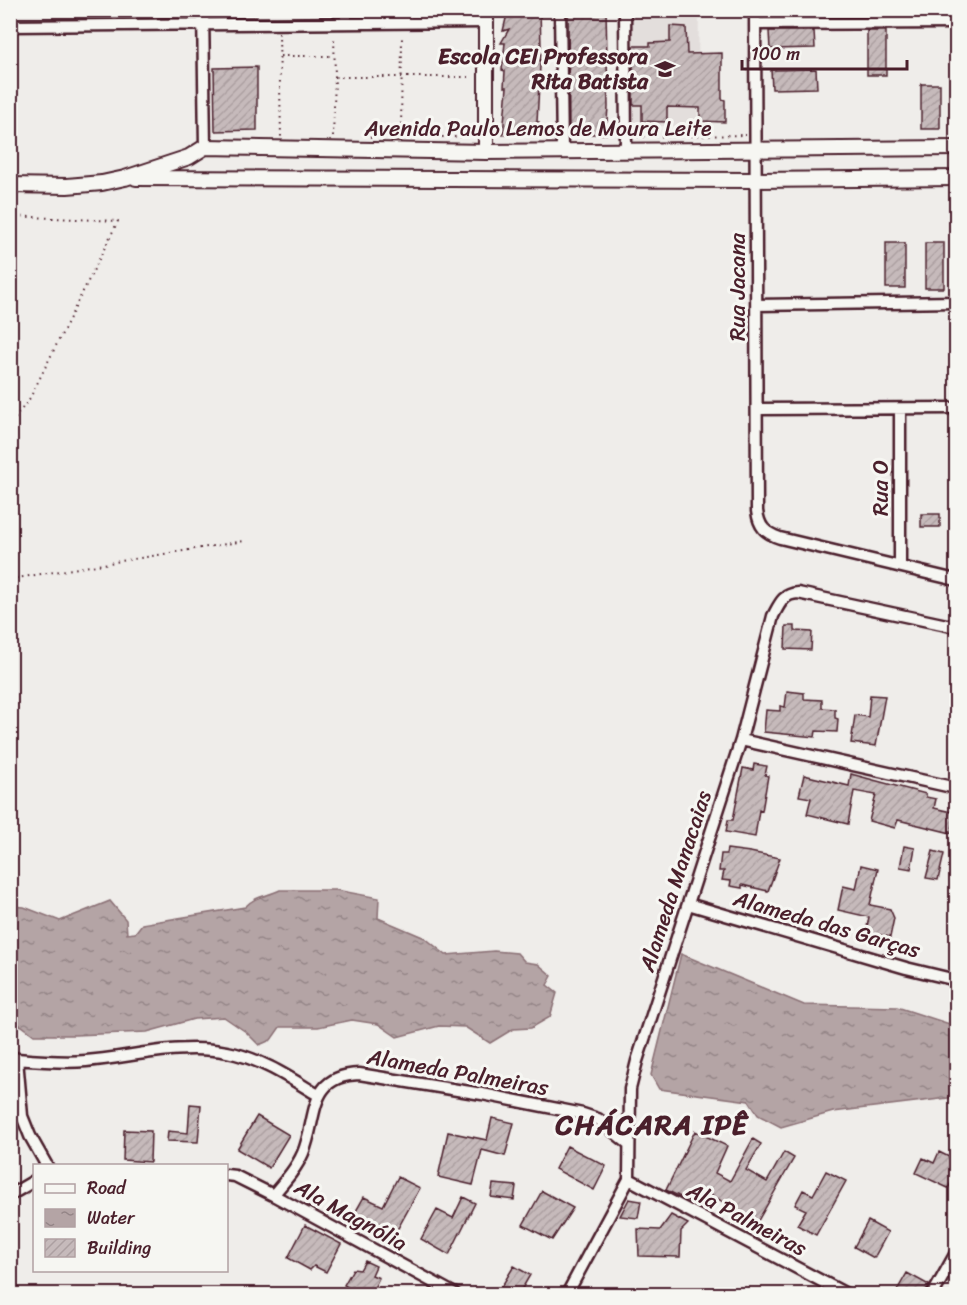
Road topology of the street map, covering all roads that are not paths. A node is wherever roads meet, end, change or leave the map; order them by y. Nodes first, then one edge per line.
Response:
1 (203, 10) edge
2 (346, 10) edge
3 (560, 10) edge
4 (625, 10) edge
5 (755, 10) edge
6 (486, 16) edge
7 (346, 23) junction
8 (957, 23) edge
9 (755, 24) junction
10 (204, 25) junction
11 (10, 26) edge
12 (755, 142) junction
13 (627, 143) junction
14 (205, 147) junction
15 (957, 148) edge
16 (561, 150) junction
17 (486, 152) junction
18 (125, 178) junction
19 (957, 178) edge
20 (757, 180) junction
21 (10, 185) edge
22 (957, 303) edge
23 (757, 305) junction
24 (957, 408) edge
25 (758, 409) junction
26 (900, 409) junction
27 (900, 566) junction
28 (957, 580) edge
29 (957, 627) edge
30 (741, 740) junction
31 (957, 788) edge
32 (688, 904) junction
33 (957, 980) edge
34 (14, 1057) edge
35 (318, 1095) junction
36 (629, 1144) junction
37 (46, 1164) edge
38 (228, 1175) edge
39 (629, 1179) junction
40 (33, 1181) edge
41 (10, 1195) edge
42 (273, 1195) junction
43 (957, 1252) edge
44 (454, 1294) edge
45 (567, 1294) edge
46 (846, 1294) edge
47 (933, 1294) edge

1 - 10 street
2 - 7 street
3 - 16 street
4 - 13 street
5 - 9 street, Rua Jacana
6 - 7 street
6 - 17 street
7 - 10 street
8 - 9 street
9 - 12 street, Rua Jacana
10 - 11 street
10 - 14 street
12 - 13 street, Avenida Paulo Lemos de Moura Leite
12 - 15 street, Avenida Paulo Lemos de Moura Leite
12 - 20 street, Rua Jacana
13 - 16 street, Avenida Paulo Lemos de Moura Leite
14 - 17 street, Avenida Paulo Lemos de Moura Leite
14 - 18 street, Avenida Paulo Lemos de Moura Leite
16 - 17 street, Avenida Paulo Lemos de Moura Leite
18 - 20 street, Avenida Paulo Lemos de Moura Leite
18 - 21 street, Avenida Paulo Lemos de Moura Leite
19 - 20 street, Avenida Paulo Lemos de Moura Leite
20 - 23 street, Rua Jacana
22 - 23 street
23 - 25 street, Rua Jacana
24 - 26 street
25 - 26 street
25 - 27 street, Rua Jacana
26 - 27 street, Rua O
27 - 28 street
29 - 30 street, Alameda Manacaias
30 - 31 street
30 - 32 street, Alameda Manacaias
32 - 33 street, Alameda das Garças
32 - 36 street, Alameda Manacaias
34 - 35 street
34 - 37 street
35 - 36 street, Alameda Palmeiras
35 - 42 street
36 - 39 street, Alameda Manacaias
38 - 42 street, Ala Magnólia
39 - 45 street
39 - 46 street, Ala Palmeiras
40 - 41 street
42 - 44 street, Ala Magnólia
43 - 47 street

